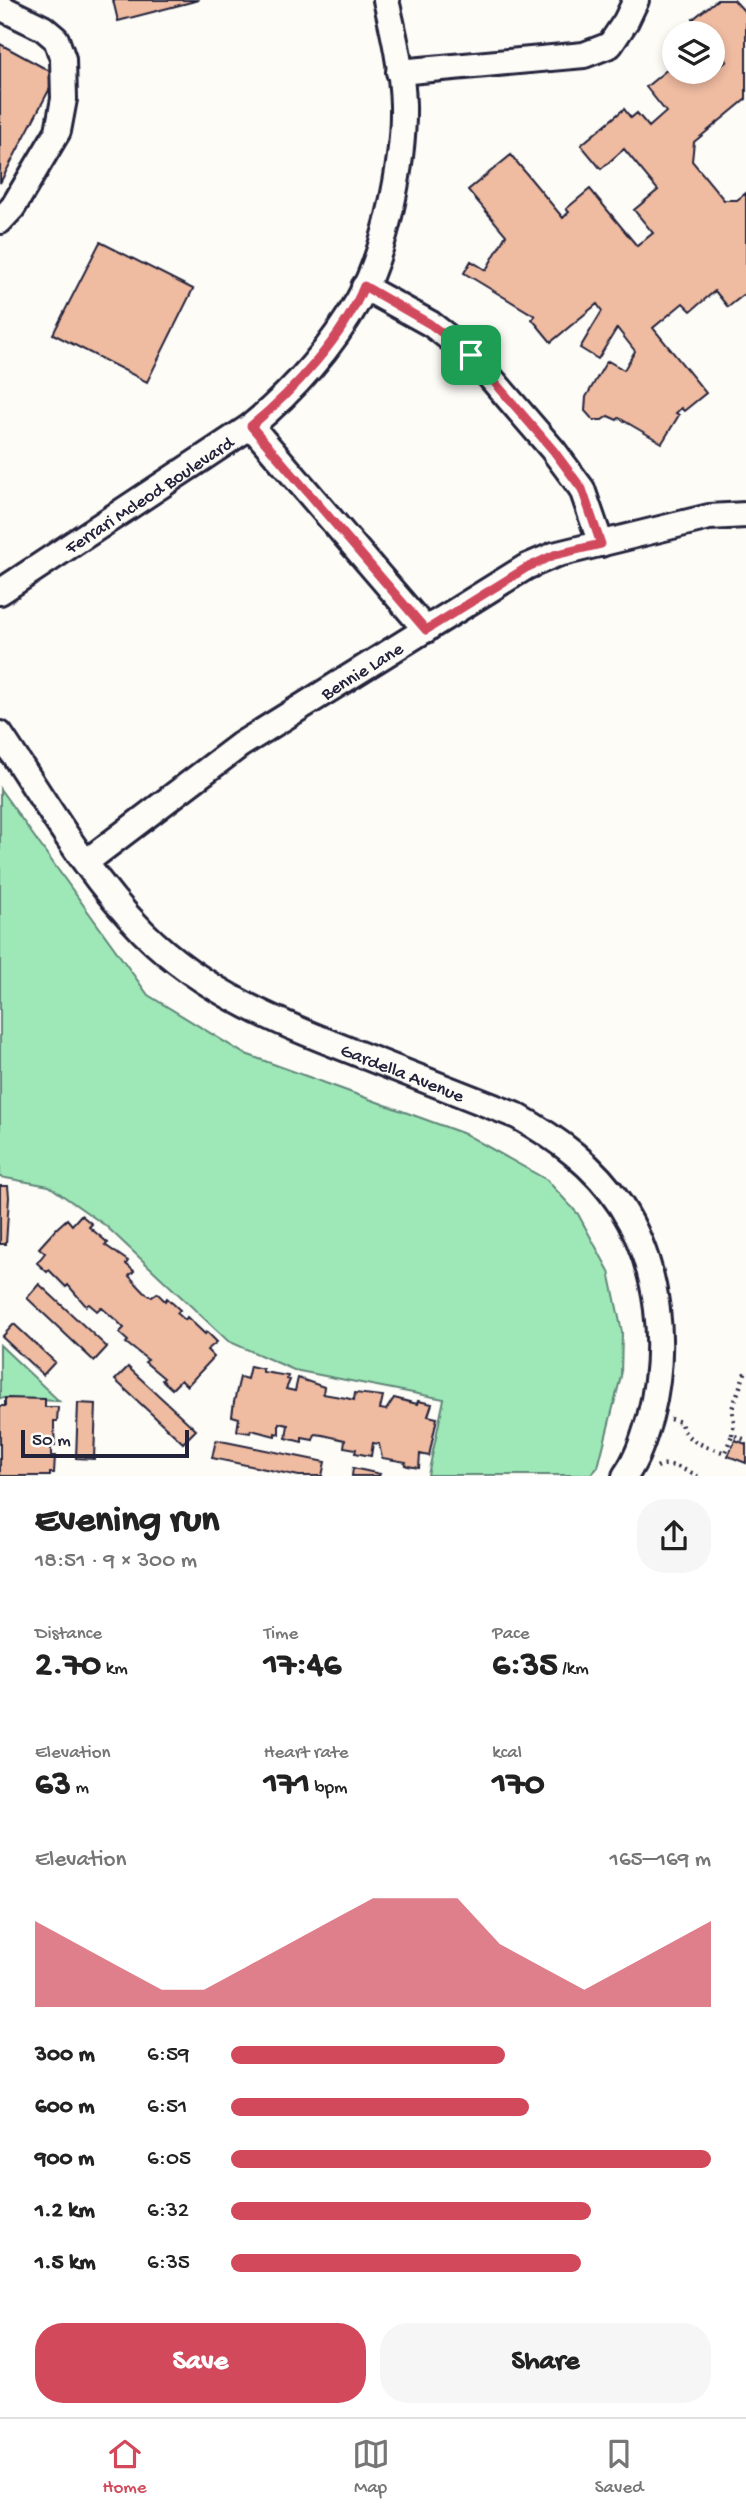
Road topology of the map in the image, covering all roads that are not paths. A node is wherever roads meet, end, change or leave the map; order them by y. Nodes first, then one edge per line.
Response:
1 (386, 0) edge
2 (636, 0) edge
3 (0, 7) edge
4 (400, 72) junction
5 (0, 221) edge
6 (364, 286) junction
7 (251, 426) junction
8 (746, 516) edge
9 (601, 544) junction
10 (0, 592) edge
11 (426, 630) junction
12 (0, 734) edge
13 (86, 862) junction
14 (625, 1475) edge

1 - 4 street, Ferrari Mcleod Boulevard
2 - 4 street
3 - 5 street
4 - 6 street, Ferrari Mcleod Boulevard
6 - 7 street, Ferrari Mcleod Boulevard
6 - 9 street
7 - 10 street, Ferrari Mcleod Boulevard
7 - 11 street
8 - 9 street, Bennie Lane
9 - 11 street, Bennie Lane
11 - 13 street, Bennie Lane
12 - 13 street, Gardella Avenue
13 - 14 street, Gardella Avenue

